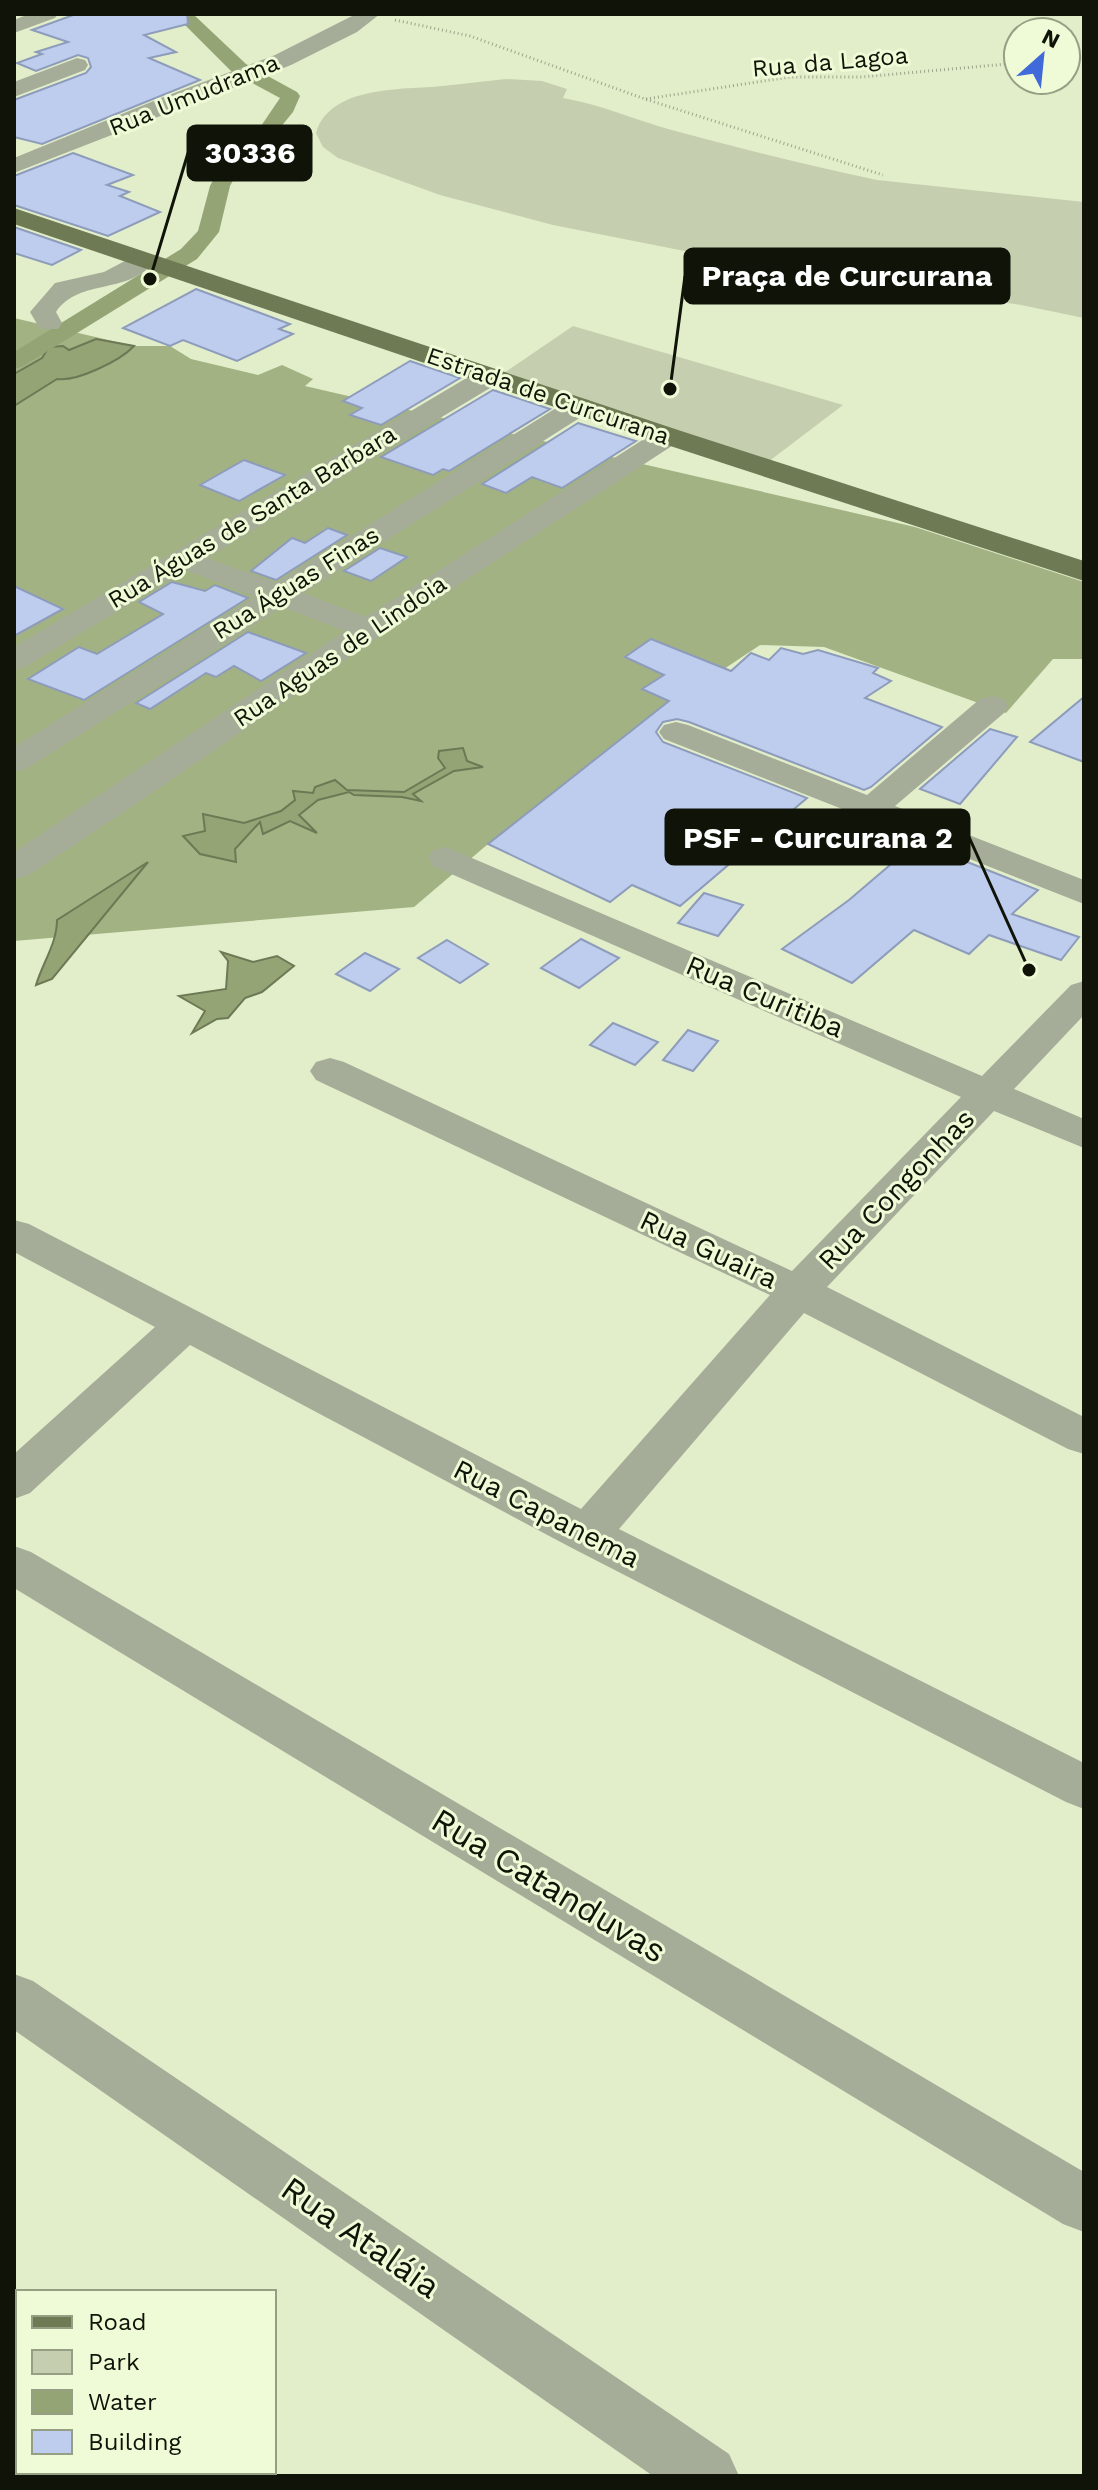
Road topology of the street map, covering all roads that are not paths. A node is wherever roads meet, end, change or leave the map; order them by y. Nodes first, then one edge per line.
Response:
1 (48, 14) edge
2 (368, 15) edge
3 (14, 27) edge
4 (77, 65) dead end
5 (14, 90) edge
6 (14, 166) edge
7 (14, 216) edge
8 (147, 261) junction
9 (49, 323) dead end
10 (490, 376) junction
11 (579, 406) junction
12 (668, 436) junction
13 (183, 559) junction
14 (1084, 571) edge
15 (277, 595) junction
16 (369, 629) junction
17 (14, 660) edge
18 (992, 706) dead end
19 (676, 732) dead end
20 (14, 762) edge
21 (873, 808) junction
22 (446, 858) dead end
23 (14, 868) edge
24 (1084, 893) edge
25 (1084, 993) edge
26 (330, 1071) dead end
27 (988, 1092) junction
28 (1084, 1135) edge
29 (14, 1234) edge
30 (798, 1291) junction
31 (184, 1325) junction
32 (1084, 1437) edge
33 (14, 1481) edge
34 (587, 1534) junction
35 (14, 1565) edge
36 (1084, 1787) edge
37 (14, 1999) edge
38 (1084, 2204) edge
39 (707, 2476) edge

1 - 3 street
2 - 6 street, Rua Umudrama
4 - 5 street
7 - 8 main road, Estrada de Curcurana
8 - 9 street
8 - 10 main road, Estrada de Curcurana
10 - 11 main road, Estrada de Curcurana
10 - 13 street, Rua Águas de Santa Barbara
11 - 12 main road, Estrada de Curcurana
11 - 15 street, Rua Águas Finas
12 - 14 main road, Estrada de Curcurana
12 - 16 street, Rua Aguas de Lindoia
13 - 15 street
13 - 17 street, Rua Águas de Santa Barbara
15 - 16 street
15 - 20 street, Rua Águas Finas
16 - 23 street, Rua Aguas de Lindoia
18 - 21 street
19 - 21 street
21 - 24 street
22 - 27 street, Rua Curitiba
25 - 27 street, Rua Congonhas
26 - 30 street, Rua Guaira
27 - 28 street, Rua Curitiba
27 - 30 street, Rua Congonhas
29 - 31 street, Rua Capanema
30 - 32 street, Rua Guaira
30 - 34 street, Rua Congonhas
31 - 33 street
31 - 34 street, Rua Capanema
34 - 36 street, Rua Capanema
35 - 38 street, Rua Catanduvas
37 - 39 street, Rua Ataláia

